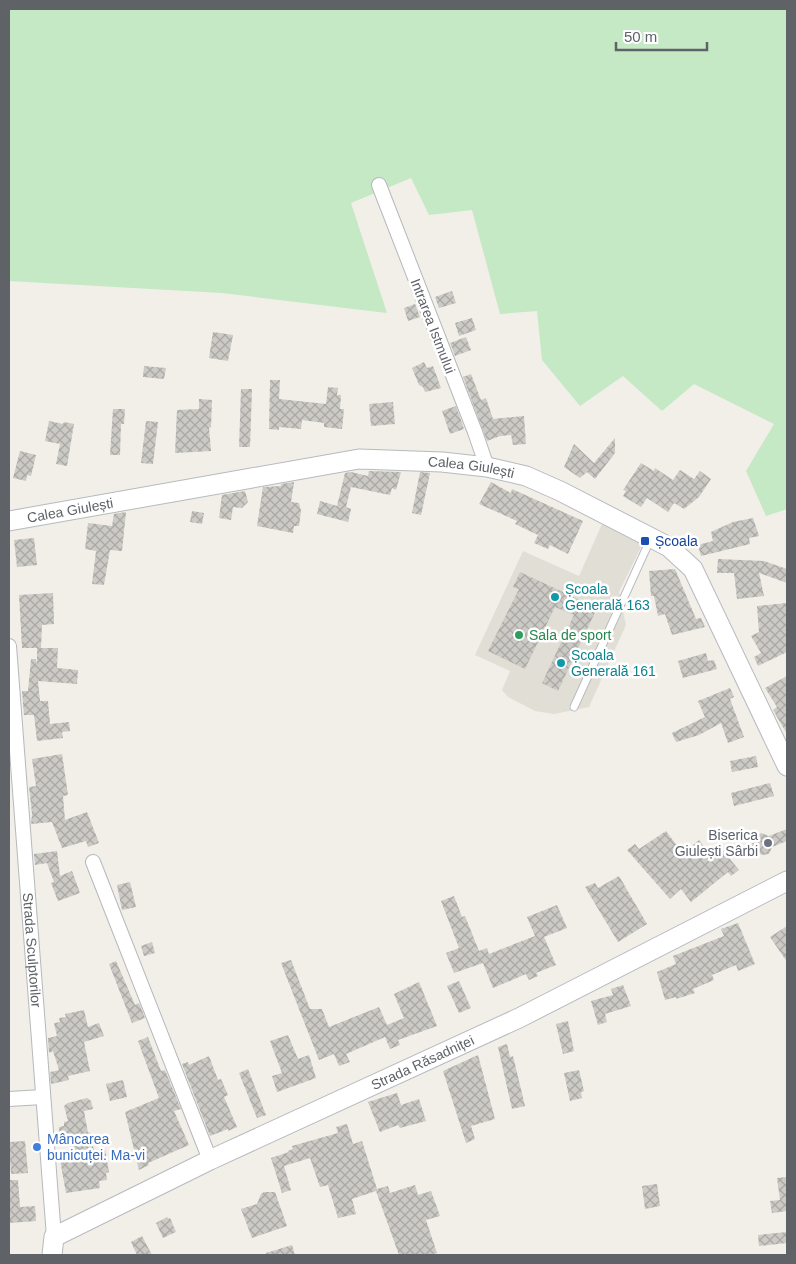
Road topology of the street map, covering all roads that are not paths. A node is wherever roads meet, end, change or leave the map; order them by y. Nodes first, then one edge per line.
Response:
1 (379, 185) dead end
2 (487, 467) junction
3 (9, 521) edge
4 (651, 537) junction
5 (9, 646) edge
6 (574, 707) dead end
7 (787, 766) edge
8 (93, 862) dead end
9 (787, 881) edge
10 (44, 1097) junction
11 (9, 1099) edge
12 (210, 1160) junction
13 (53, 1246) edge

1 - 2 street, Intrarea Istmului
2 - 3 main road, Calea Giulești
2 - 4 main road, Calea Giulești
4 - 6 lane
4 - 7 main road, Calea Giulești
5 - 10 street, Strada Sculptorilor
8 - 12 street
9 - 12 main road, Strada Răsadniței
10 - 11 street
10 - 13 street, Strada Sculptorilor
12 - 13 main road, Strada Răsadniței

